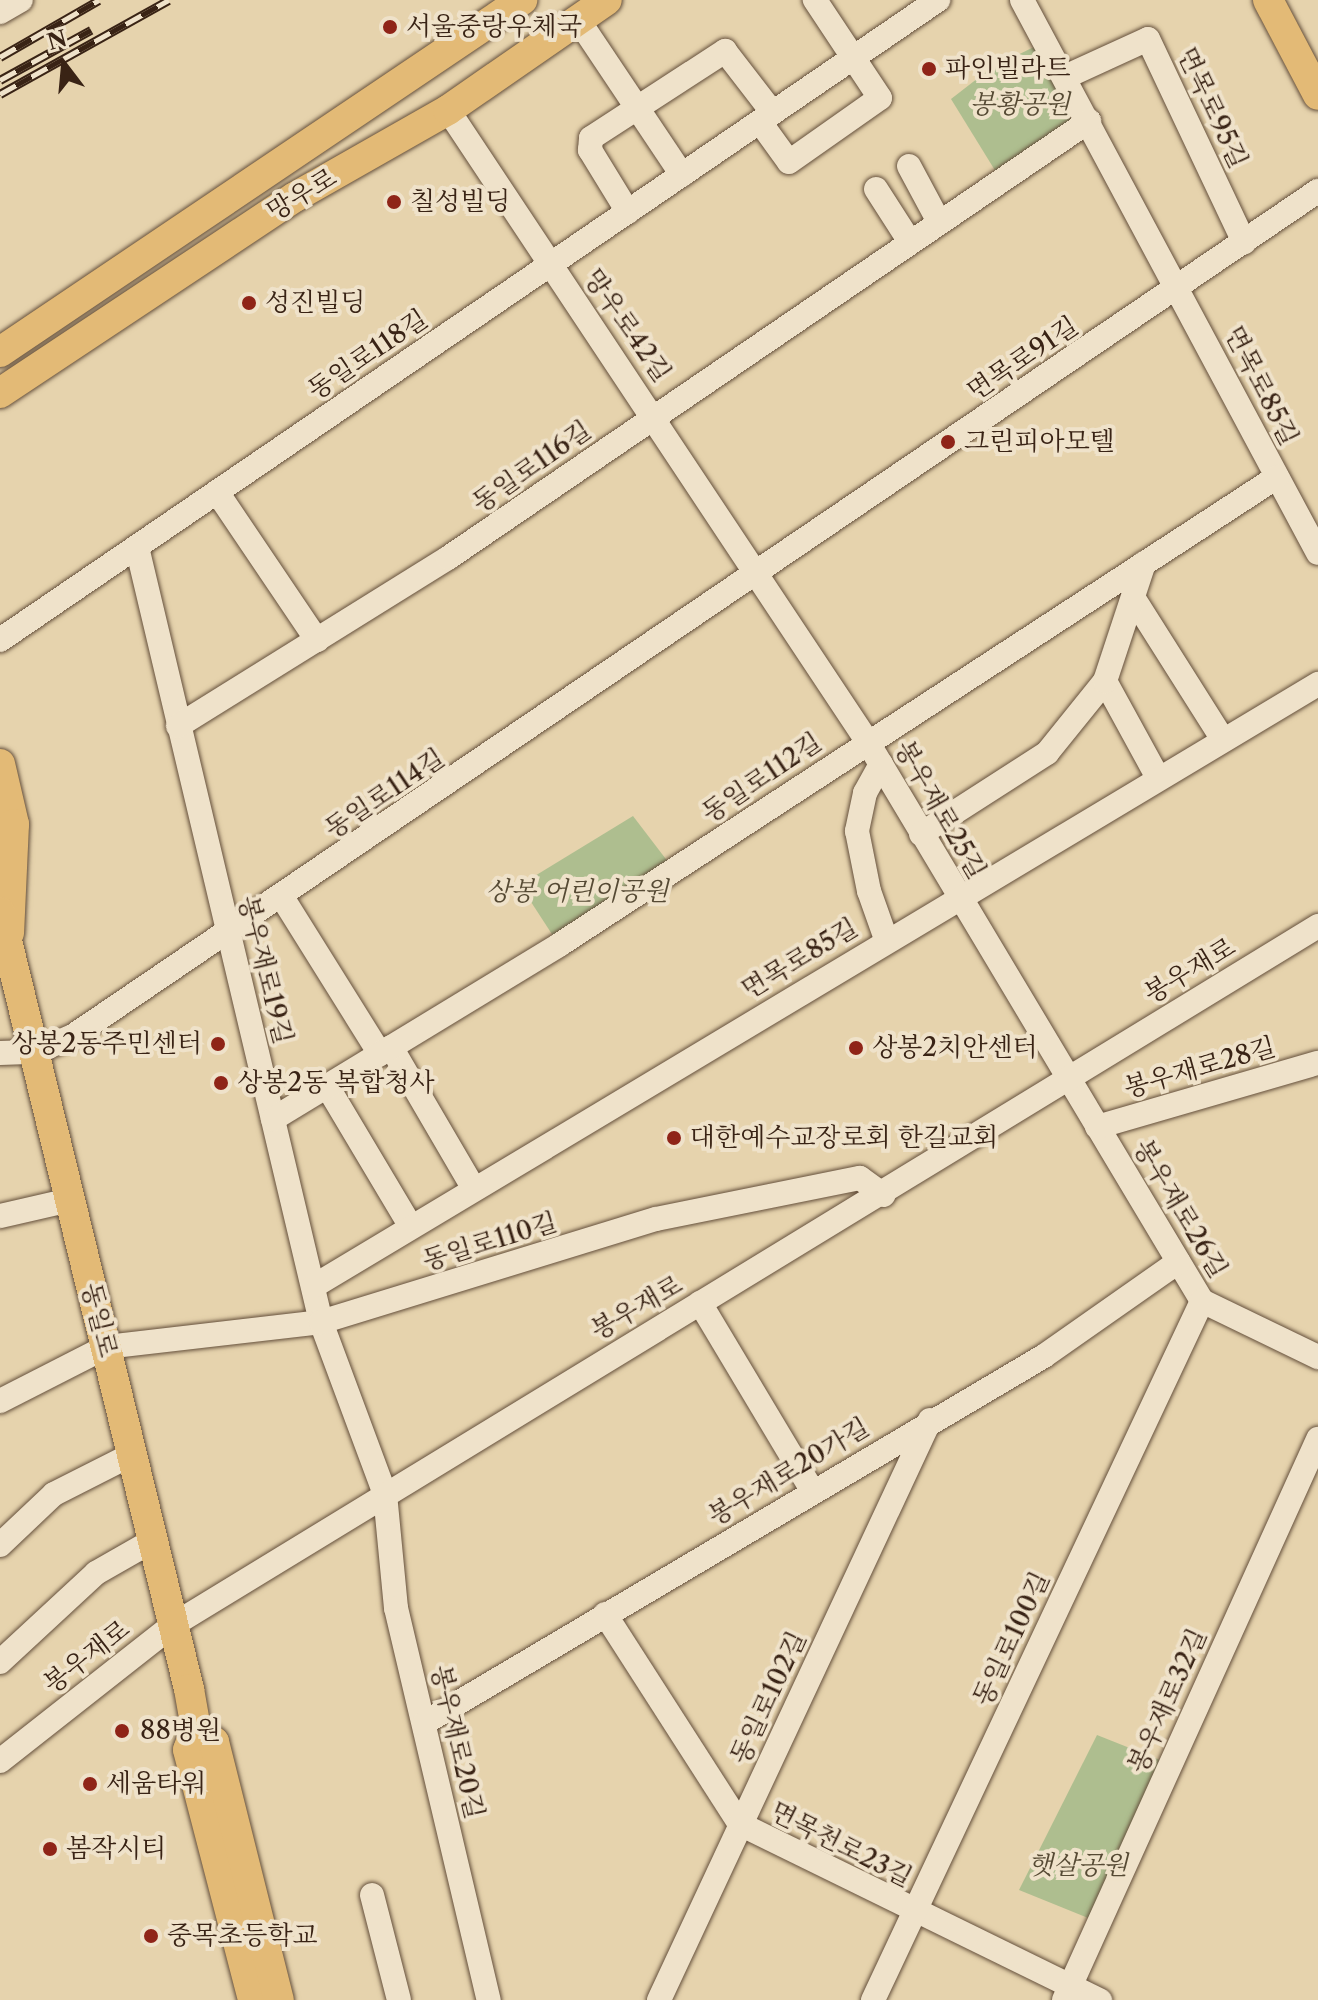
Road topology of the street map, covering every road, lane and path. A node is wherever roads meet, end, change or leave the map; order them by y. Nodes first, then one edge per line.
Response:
1 (21, 0) edge
2 (522, 0) edge
3 (607, 0) edge
4 (815, 0) edge
5 (938, 0) edge
6 (1022, 0) edge
7 (1268, 0) edge
8 (0, 12) edge
9 (579, 21) junction
10 (855, 56) junction
11 (1065, 77) junction
12 (1318, 95) edge
13 (638, 107) junction
14 (448, 110) junction
15 (767, 118) junction
16 (1089, 121) junction
17 (909, 166) dead end
18 (682, 175) junction
19 (876, 189) dead end
20 (1318, 191) edge
21 (628, 212) junction
22 (939, 222) junction
23 (910, 242) junction
24 (1244, 242) junction
25 (551, 265) junction
26 (1178, 287) junction
27 (0, 352) edge
28 (0, 393) edge
29 (655, 416) junction
30 (1277, 477) junction
31 (217, 492) junction
32 (137, 547) junction
33 (1318, 553) edge
34 (1144, 563) junction
35 (760, 573) junction
36 (1134, 599) junction
37 (0, 640) edge
38 (317, 640) junction
39 (1105, 681) junction
40 (1318, 684) edge
41 (178, 726) junction
42 (1223, 740) junction
43 (867, 741) junction
44 (0, 764) edge
45 (881, 764) junction
46 (1158, 778) junction
47 (921, 834) junction
48 (958, 896) junction
49 (282, 897) junction
50 (0, 912) edge
51 (1318, 926) edge
52 (226, 935) junction
53 (4, 936) edge
54 (886, 939) junction
55 (386, 1051) junction
56 (36, 1052) junction
57 (0, 1053) edge
58 (1318, 1063) edge
59 (1068, 1077) junction
60 (327, 1086) junction
61 (273, 1119) junction
62 (1097, 1127) junction
63 (474, 1189) junction
64 (883, 1195) junction
65 (70, 1200) junction
66 (0, 1216) edge
67 (411, 1227) junction
68 (1178, 1262) junction
69 (314, 1286) junction
70 (1202, 1301) junction
71 (700, 1303) junction
72 (321, 1322) junction
73 (106, 1347) junction
74 (1318, 1357) edge
75 (0, 1401) edge
76 (930, 1420) junction
77 (1318, 1439) edge
78 (131, 1455) junction
79 (812, 1490) junction
80 (385, 1494) junction
81 (152, 1541) junction
82 (0, 1545) edge
83 (605, 1614) junction
84 (173, 1625) junction
85 (0, 1662) edge
86 (424, 1723) junction
87 (196, 1728) junction
88 (0, 1761) edge
89 (741, 1824) junction
90 (372, 1895) dead end
91 (914, 1913) junction
92 (1067, 1994) edge
93 (253, 2000) edge
94 (279, 2000) edge
95 (399, 2000) edge
96 (489, 2000) edge
97 (659, 2000) edge
98 (873, 2000) edge
99 (1100, 2000) edge

1 - 8 street
2 - 27 main road, 망우로
3 - 9 main road, 망우로
4 - 10 street
5 - 10 street
6 - 11 street
7 - 12 main road
9 - 13 street
9 - 14 main road, 망우로
10 - 15 street
10 - 15 street
11 - 16 street
11 - 24 street, 면목로95길
13 - 15 street
13 - 18 street
13 - 21 street
14 - 25 street, 망우로42길
14 - 28 main road, 망우로
15 - 18 street
16 - 22 street, 동일로116길
16 - 26 street
17 - 22 street
18 - 21 street
19 - 23 street
20 - 24 street, 면목로91길
21 - 25 street
22 - 23 street, 동일로116길
23 - 29 street, 동일로116길
24 - 26 street, 면목로91길
25 - 29 street, 망우로42길
25 - 31 street, 동일로118길
26 - 30 street, 면목로85길
26 - 35 street, 면목로91길
29 - 35 street, 망우로42길
29 - 38 street, 동일로116길
30 - 33 street, 면목로85길
30 - 34 street, 동일로112길
31 - 32 street, 동일로118길
31 - 38 street
32 - 37 street, 동일로118길
32 - 41 street, 봉우재로19길
34 - 36 street
34 - 43 street, 동일로112길
35 - 43 street, 봉우재로25길
35 - 49 street, 동일로114길
36 - 39 street
36 - 42 street
38 - 41 street, 동일로116길
39 - 46 street
39 - 47 street
40 - 42 street, 면목로85길
41 - 52 street, 봉우재로19길
42 - 46 street, 면목로85길
43 - 45 street, 봉우재로25길
43 - 55 street, 동일로112길
44 - 53 main road
45 - 47 street, 봉우재로25길
45 - 54 street
46 - 48 street, 면목로85길
47 - 48 street, 봉우재로25길
48 - 54 street, 면목로85길
48 - 59 street, 봉우재로25길
49 - 52 street, 동일로114길
49 - 55 street
50 - 53 main road, 동일로
51 - 59 street, 봉우재로
52 - 56 street, 동일로114길
52 - 61 street, 봉우재로19길
53 - 56 main road, 동일로
54 - 63 street, 면목로85길
55 - 60 street, 동일로112길
55 - 63 street
56 - 57 street
56 - 65 main road, 동일로
58 - 62 street, 봉우재로28길
59 - 62 street, 봉우재로26길
59 - 64 street, 봉우재로
60 - 61 street, 동일로112길
60 - 67 street
61 - 69 street, 봉우재로19길
62 - 68 street, 봉우재로26길
63 - 67 street, 면목로85길
64 - 71 street, 봉우재로
64 - 72 street, 동일로110길
65 - 66 street
65 - 73 main road, 동일로
67 - 69 street, 면목로85길
68 - 70 street, 봉우재로26길
68 - 76 street, 봉우재로20가길
69 - 72 street, 봉우재로19길
70 - 74 street, 봉우재로26길
70 - 91 street, 동일로100길
71 - 79 street
71 - 80 street, 봉우재로
72 - 73 street, 동일로110길
72 - 80 street, 봉우재로19길
73 - 75 street
73 - 78 main road, 동일로
76 - 79 street, 봉우재로20가길
76 - 89 street, 동일로102길
77 - 92 street, 봉우재로32길
78 - 81 main road, 동일로
78 - 82 street
79 - 83 street, 봉우재로20가길
80 - 84 street, 봉우재로
80 - 86 street, 봉우재로20길
81 - 84 main road, 동일로
81 - 85 street
83 - 86 street, 봉우재로20가길
83 - 89 street, 면목천로23길
84 - 87 main road, 동일로
84 - 88 street, 봉우재로
86 - 96 street, 봉우재로20길
87 - 93 main road, 동일로
87 - 94 main road, 동일로
89 - 91 street, 면목천로23길
89 - 97 street, 동일로102길
90 - 95 street
91 - 92 street, 면목천로23길
91 - 98 street, 동일로100길
92 - 99 street, 면목천로23길

